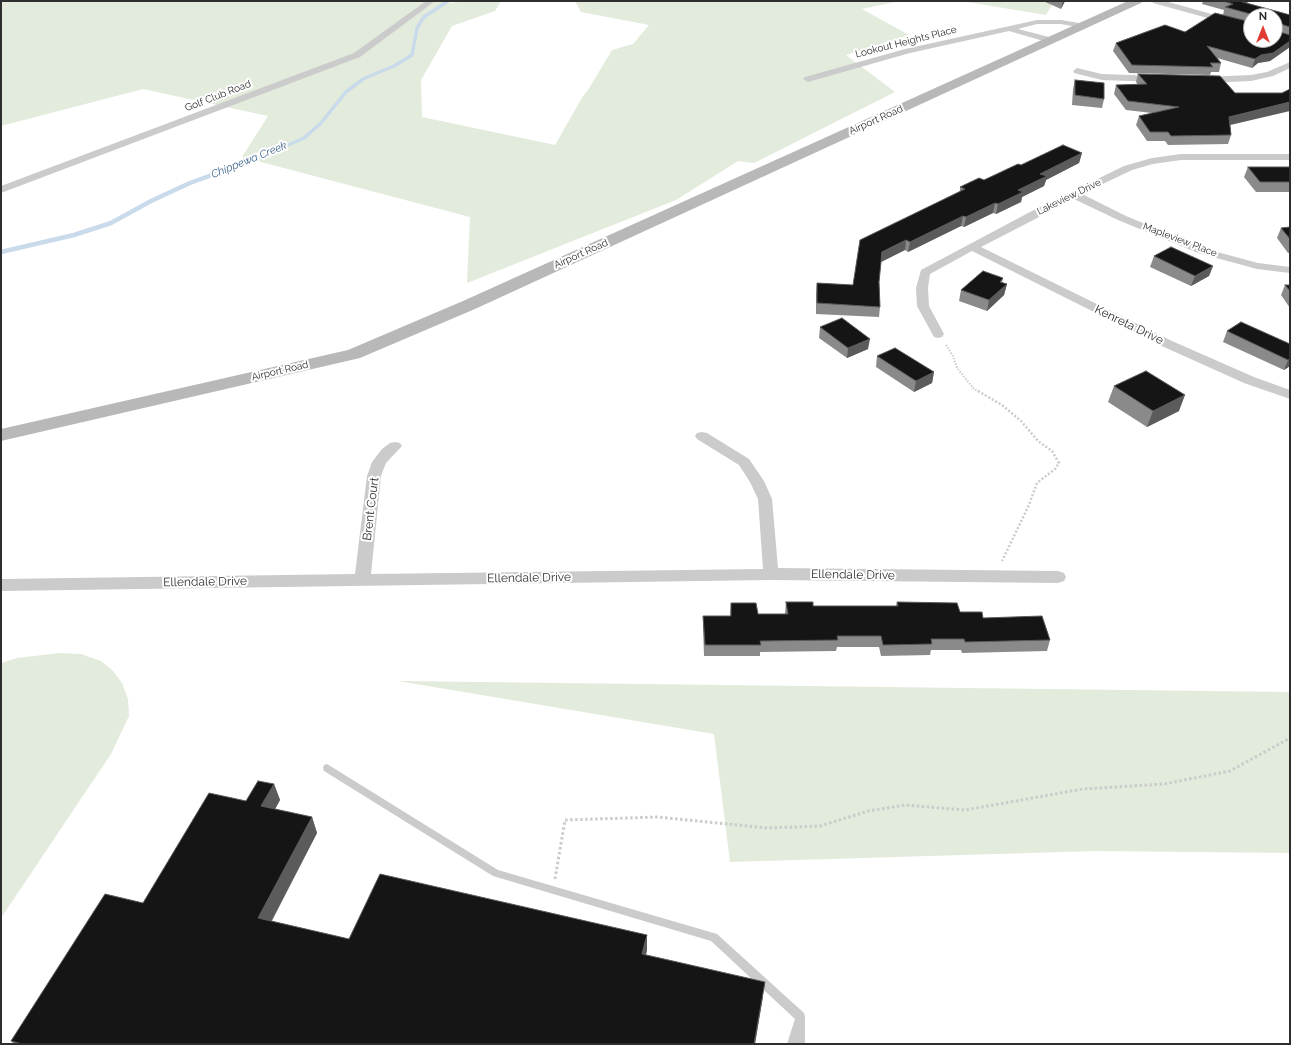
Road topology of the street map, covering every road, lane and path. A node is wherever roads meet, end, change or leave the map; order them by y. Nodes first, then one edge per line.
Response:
1 (431, 1) edge
2 (1137, 1) edge
3 (1156, 1) edge
4 (1082, 26) junction
5 (1243, 26) edge
6 (1010, 29) junction
7 (1050, 40) junction
8 (1290, 65) edge
9 (1077, 72) dead end
10 (808, 79) dead end
11 (1164, 79) edge
12 (1194, 80) edge
13 (1290, 158) edge
14 (1, 190) edge
15 (1075, 194) junction
16 (972, 247) junction
17 (1290, 270) edge
18 (938, 334) joint
19 (1290, 394) edge
20 (1, 435) edge
21 (702, 436) dead end
22 (395, 446) dead end
23 (771, 574) junction
24 (993, 577) junction
25 (1058, 577) dead end
26 (362, 580) junction
27 (1, 585) edge
28 (1290, 738) edge
29 (327, 768) dead end
30 (553, 890) junction
31 (800, 1018) junction
32 (792, 1044) edge
33 (800, 1044) edge

1 - 14 street, Golf Club Road
2 - 4 main road, Airport Road
3 - 5 street
4 - 6 street, Lookout Heights Place
4 - 7 main road, Airport Road
6 - 7 street, Lookout Heights Place
6 - 10 street, Lookout Heights Place
7 - 20 main road, Airport Road
8 - 12 street
9 - 11 street
13 - 15 street, Lakeview Drive
15 - 16 street, Lakeview Drive
15 - 17 street, Mapleview Place
16 - 18 street, Lakeview Drive
16 - 19 street, Kenreta Drive
18 - 24 path
21 - 23 street
22 - 26 street, Brent Court
23 - 24 street, Ellendale Drive
23 - 26 street, Ellendale Drive
24 - 25 street, Ellendale Drive
26 - 27 street, Ellendale Drive
28 - 30 path
29 - 30 lane
30 - 31 lane
31 - 32 lane
31 - 33 lane

